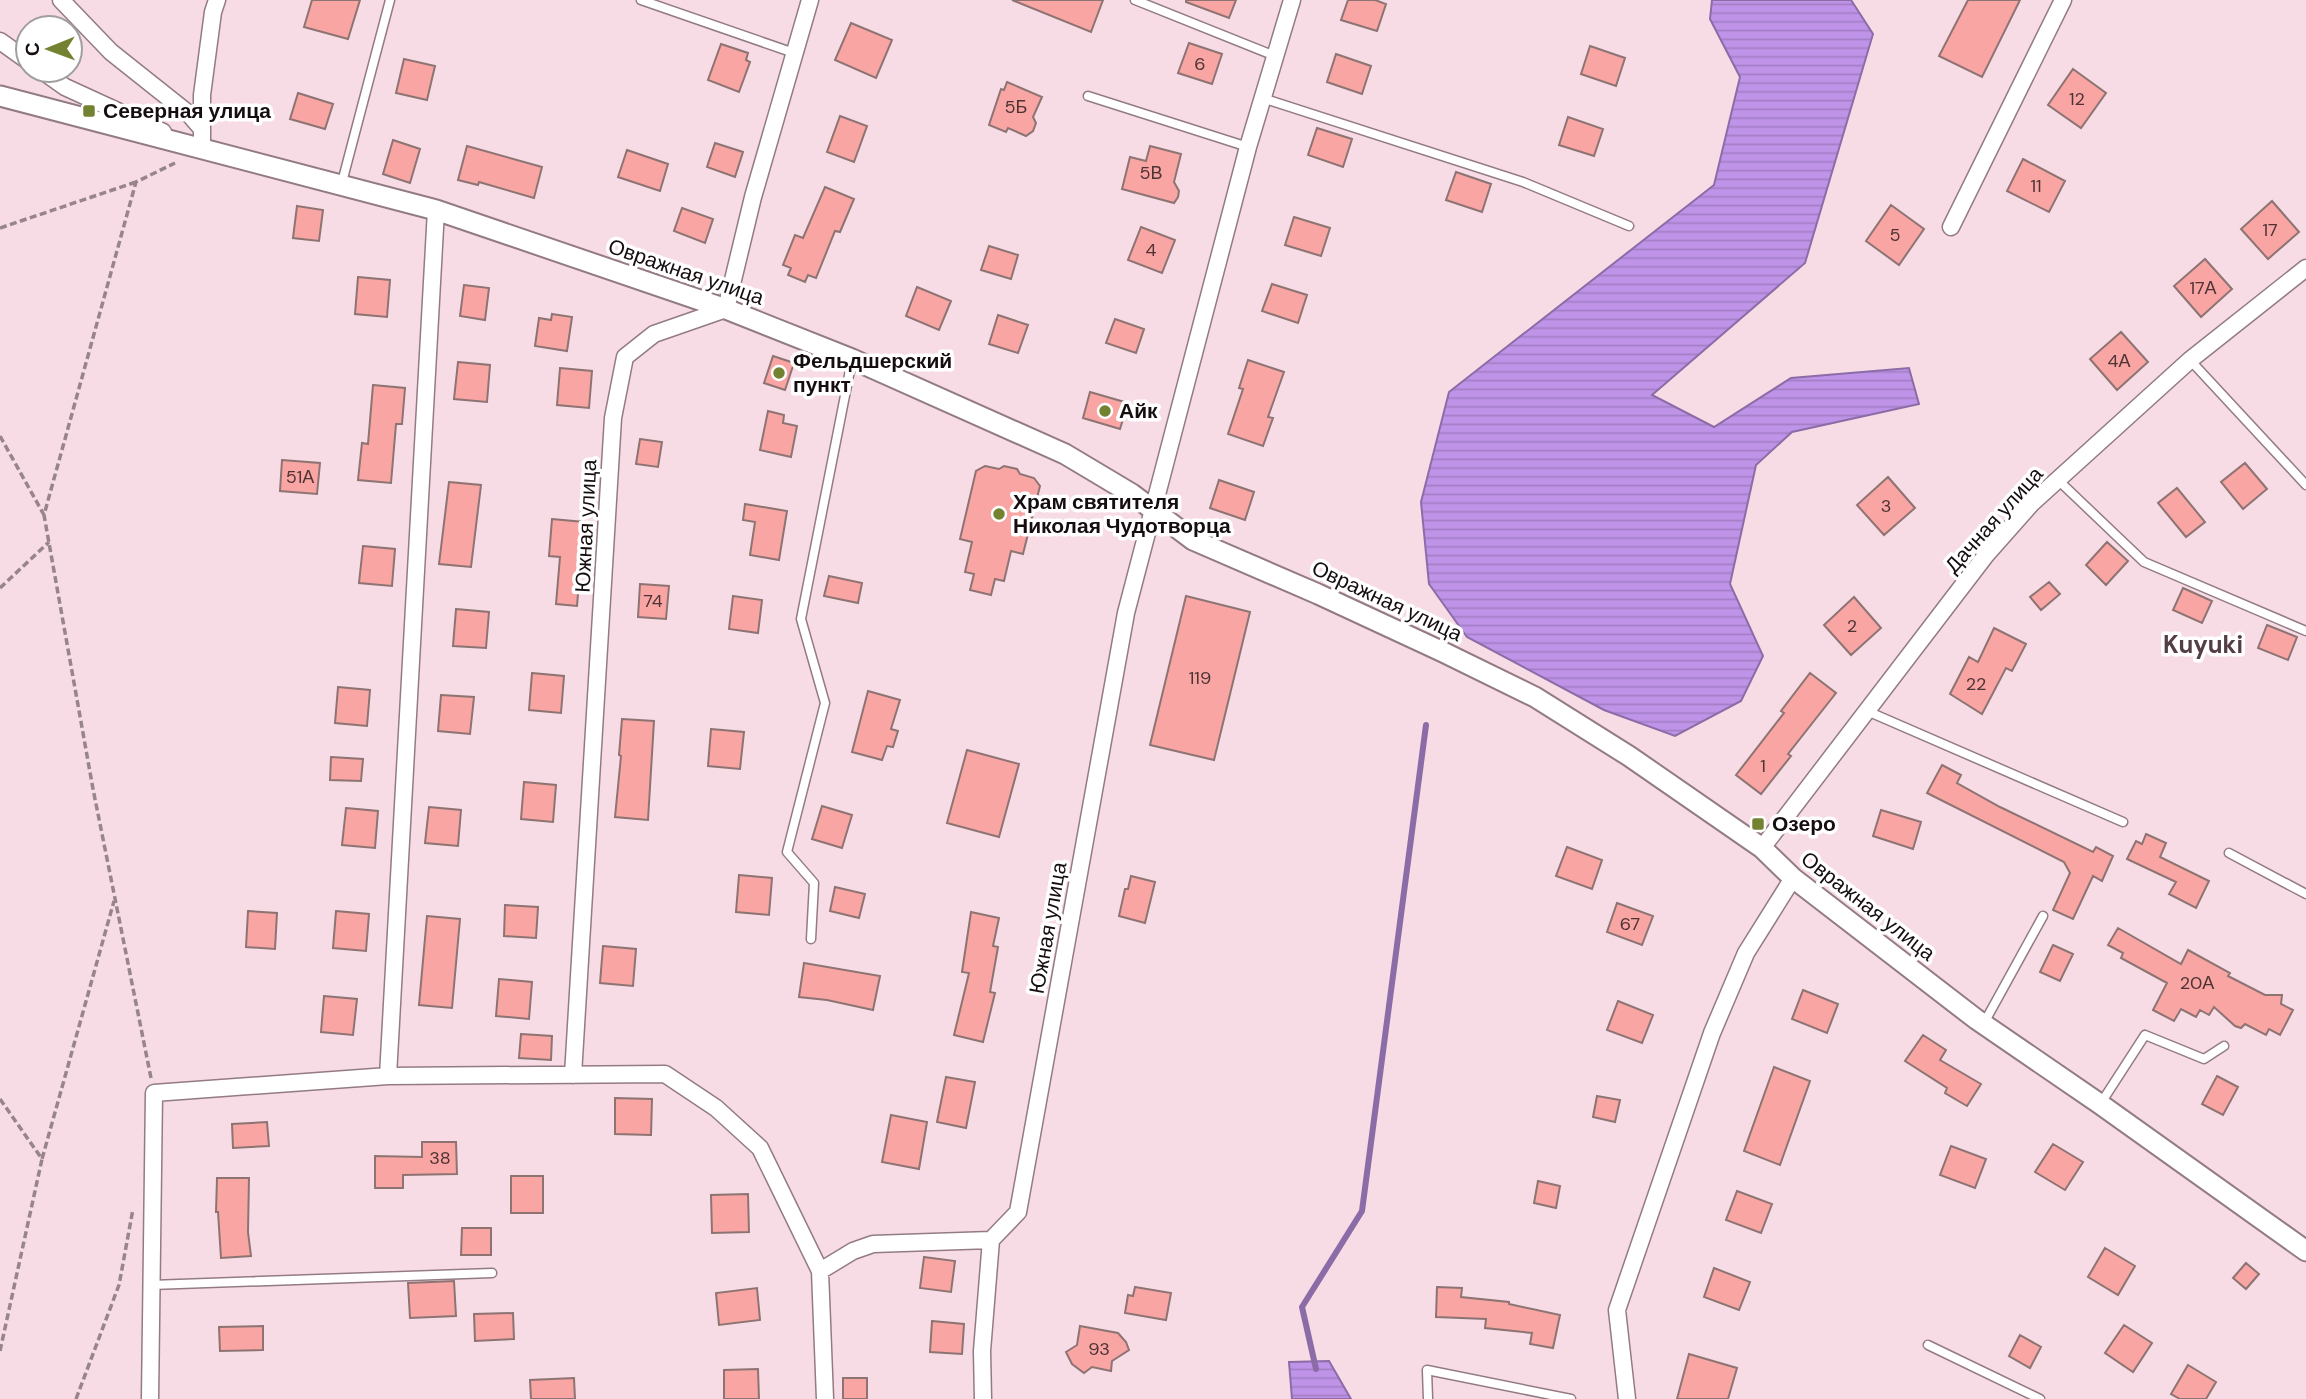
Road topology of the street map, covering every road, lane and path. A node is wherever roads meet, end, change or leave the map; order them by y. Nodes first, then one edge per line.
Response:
1 (61, 0) edge
2 (217, 0) edge
3 (390, 0) edge
4 (640, 0) edge
5 (810, 0) edge
6 (1135, 0) edge
7 (1292, 0) edge
8 (2063, 0) edge
9 (794, 54) junction
10 (1275, 56) junction
11 (61, 84) edge
12 (0, 96) edge
13 (1088, 96) dead end
14 (1262, 98) junction
15 (202, 128) junction
16 (1248, 147) junction
17 (202, 150) junction
18 (136, 182) junction
19 (341, 186) junction
20 (436, 210) junction
21 (1629, 226) dead end
22 (1951, 227) dead end
23 (0, 228) edge
24 (2306, 268) edge
25 (726, 309) junction
26 (852, 359) junction
27 (2190, 360) junction
28 (0, 436) edge
29 (2057, 480) junction
30 (2306, 485) edge
31 (1154, 510) junction
32 (44, 515) junction
33 (49, 542) junction
34 (0, 588) edge
35 (2306, 631) edge
36 (1867, 710) junction
37 (2123, 822) dead end
38 (1762, 848) junction
39 (2228, 853) dead end
40 (1793, 878) junction
41 (2306, 894) edge
42 (115, 898) junction
43 (2043, 916) dead end
44 (811, 939) dead end
45 (1983, 1024) junction
46 (2224, 1046) dead end
47 (573, 1075) junction
48 (388, 1076) junction
49 (154, 1093) junction
50 (0, 1099) edge
51 (2101, 1104) junction
52 (42, 1159) junction
53 (134, 1203) dead end
54 (991, 1241) junction
55 (2306, 1251) edge
56 (820, 1271) junction
57 (492, 1273) dead end
58 (152, 1285) junction
59 (1928, 1345) dead end
60 (0, 1351) edge
61 (76, 1399) edge
62 (150, 1399) edge
63 (825, 1399) edge
64 (983, 1399) edge
65 (1428, 1399) edge
66 (1571, 1399) edge
67 (1627, 1399) edge
68 (2040, 1399) edge

1 - 15 street
2 - 15 street
3 - 19 lane
4 - 9 lane
5 - 9 street
6 - 10 lane
7 - 10 street, Южная улица
8 - 22 street
9 - 25 street
10 - 14 street, Южная улица
11 - 17 street
12 - 17 street, Овражная улица
13 - 16 lane
14 - 16 street, Южная улица
14 - 21 lane
15 - 17 street
16 - 31 street, Южная улица
17 - 18 path
17 - 19 street, Овражная улица
18 - 23 path
18 - 32 path
19 - 20 street, Овражная улица
20 - 25 street, Овражная улица
20 - 48 street
24 - 27 street, Дачная улица
25 - 26 street, Овражная улица
25 - 47 street, Южная улица
26 - 31 street, Овражная улица
26 - 44 lane
27 - 29 street, Дачная улица
27 - 30 lane
28 - 32 path
29 - 35 lane
29 - 36 street, Дачная улица
31 - 38 street, Овражная улица
31 - 54 street, Южная улица
32 - 33 path
33 - 34 path
33 - 42 path
36 - 37 lane
36 - 38 street, Дачная улица
38 - 40 street, Овражная улица
39 - 41 lane
40 - 45 street, Овражная улица
40 - 67 street
42 - 49 path
42 - 52 path
43 - 45 lane
45 - 51 street, Овражная улица
46 - 51 lane
47 - 48 street
47 - 56 street
48 - 49 street
49 - 58 street
50 - 52 path
51 - 55 street, Овражная улица
52 - 60 path
53 - 61 path
54 - 56 street
54 - 64 street
56 - 63 street
57 - 58 lane
58 - 62 street
59 - 68 lane
65 - 66 lane

